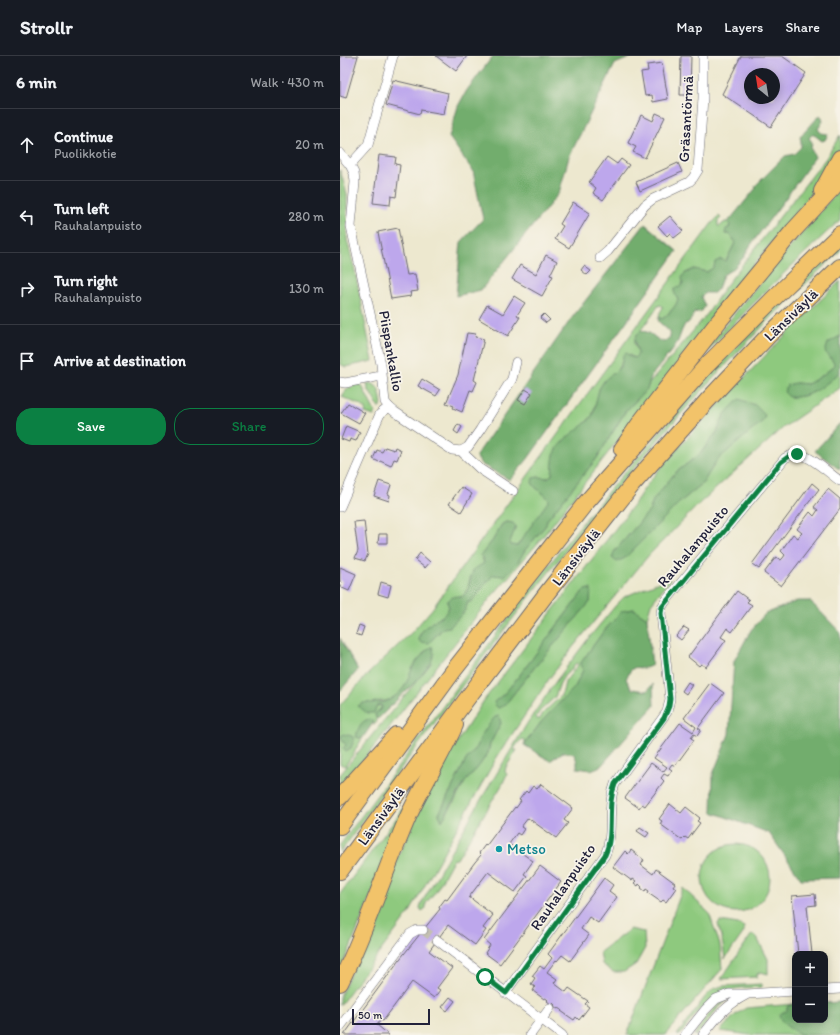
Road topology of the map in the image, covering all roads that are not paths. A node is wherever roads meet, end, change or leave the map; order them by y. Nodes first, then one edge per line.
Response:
1 (393, 56) edge
2 (703, 56) edge
3 (340, 153) edge
4 (840, 158) edge
5 (350, 165) junction
6 (840, 180) edge
7 (793, 232) junction
8 (840, 234) edge
9 (600, 258) dead end
10 (840, 267) edge
11 (516, 362) dead end
12 (381, 376) junction
13 (340, 382) edge
14 (389, 407) junction
15 (461, 451) junction
16 (840, 481) edge
17 (513, 491) dead end
18 (584, 505) junction
19 (340, 507) edge
20 (454, 670) junction
21 (466, 700) junction
22 (340, 796) edge
23 (340, 826) edge
24 (340, 871) edge
25 (423, 930) dead end
26 (437, 940) tunnel mouth
27 (340, 983) edge
28 (840, 989) edge
29 (828, 990) edge
30 (792, 991) edge
31 (506, 993) junction
32 (747, 994) junction
33 (550, 1008) dead end
34 (542, 1020) junction
35 (340, 1026) edge
36 (530, 1035) edge
37 (562, 1035) edge
38 (685, 1035) edge
39 (703, 1035) edge

1 - 5 street
2 - 9 street, Gräsantörmä
3 - 5 street, Piispankallio
4 - 7 highway
5 - 12 street, Piispankallio
6 - 7 highway
7 - 18 highway
8 - 18 highway, Länsiväylä
10 - 21 highway, Länsiväylä
11 - 15 street
12 - 13 street
12 - 14 street, Piispankallio
14 - 15 street, Piispankallio
14 - 19 street
15 - 17 street, Piispankallio
16 - 31 street, Rauhalanpuisto
18 - 20 highway, Länsiväylä
20 - 22 highway
20 - 23 highway, Länsiväylä
21 - 24 highway, Länsiväylä
21 - 27 highway
25 - 35 street
26 - 31 street
28 - 29 street
30 - 32 street
31 - 34 street
32 - 38 street
32 - 39 street
33 - 34 street
34 - 36 street
34 - 37 street

